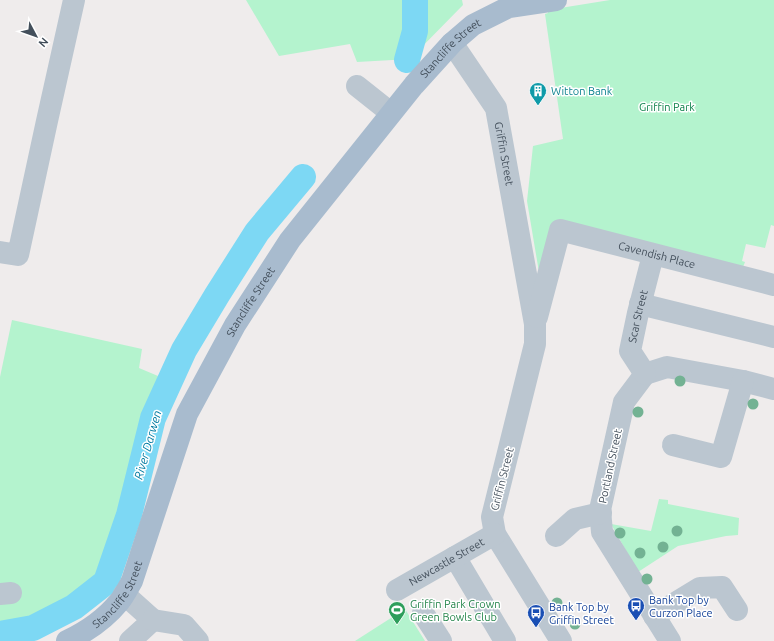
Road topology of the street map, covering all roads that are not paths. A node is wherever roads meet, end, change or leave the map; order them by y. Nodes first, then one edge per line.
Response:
1 (74, 0) edge
2 (556, 0) edge
3 (506, 4) edge
4 (452, 43) junction
5 (357, 86) dead end
6 (391, 113) junction
7 (554, 251) joint
8 (0, 252) edge
9 (653, 255) junction
10 (774, 286) edge
11 (640, 304) junction
12 (535, 324) junction
13 (774, 337) edge
14 (645, 374) junction
15 (743, 381) junction
16 (774, 389) edge
17 (673, 445) dead end
18 (601, 513) junction
19 (495, 534) junction
20 (556, 536) dead end
21 (455, 557) junction
22 (397, 590) dead end
23 (124, 594) junction
24 (737, 610) dead end
25 (423, 612) dead end
26 (654, 616) junction
27 (153, 620) junction
28 (68, 641) edge
29 (130, 641) edge
30 (198, 641) edge
31 (441, 641) edge
32 (505, 641) edge
33 (561, 641) edge
34 (670, 641) edge

1 - 8 street
2 - 3 main road, Stancliffe Street
3 - 4 main road, Stancliffe Street
4 - 6 main road, Stancliffe Street
4 - 12 street, Griffin Street
5 - 6 street
6 - 23 main road, Stancliffe Street
7 - 9 street, Cavendish Place
7 - 12 street, Griffin Street
9 - 10 street, Cavendish Place
9 - 11 street, Scar Street
11 - 13 street
11 - 14 street, Scar Street
12 - 19 street, Griffin Street
14 - 15 street
14 - 18 street, Portland Street
15 - 16 street
15 - 17 street
18 - 20 street
18 - 26 street, Portland Street
19 - 21 street, Newcastle Street
19 - 33 street, Griffin Street
21 - 22 street, Newcastle Street
21 - 32 street
23 - 27 street
23 - 28 main road, Stancliffe Street
24 - 26 street
25 - 31 street
26 - 34 street, Portland Street
27 - 29 street
27 - 30 street

